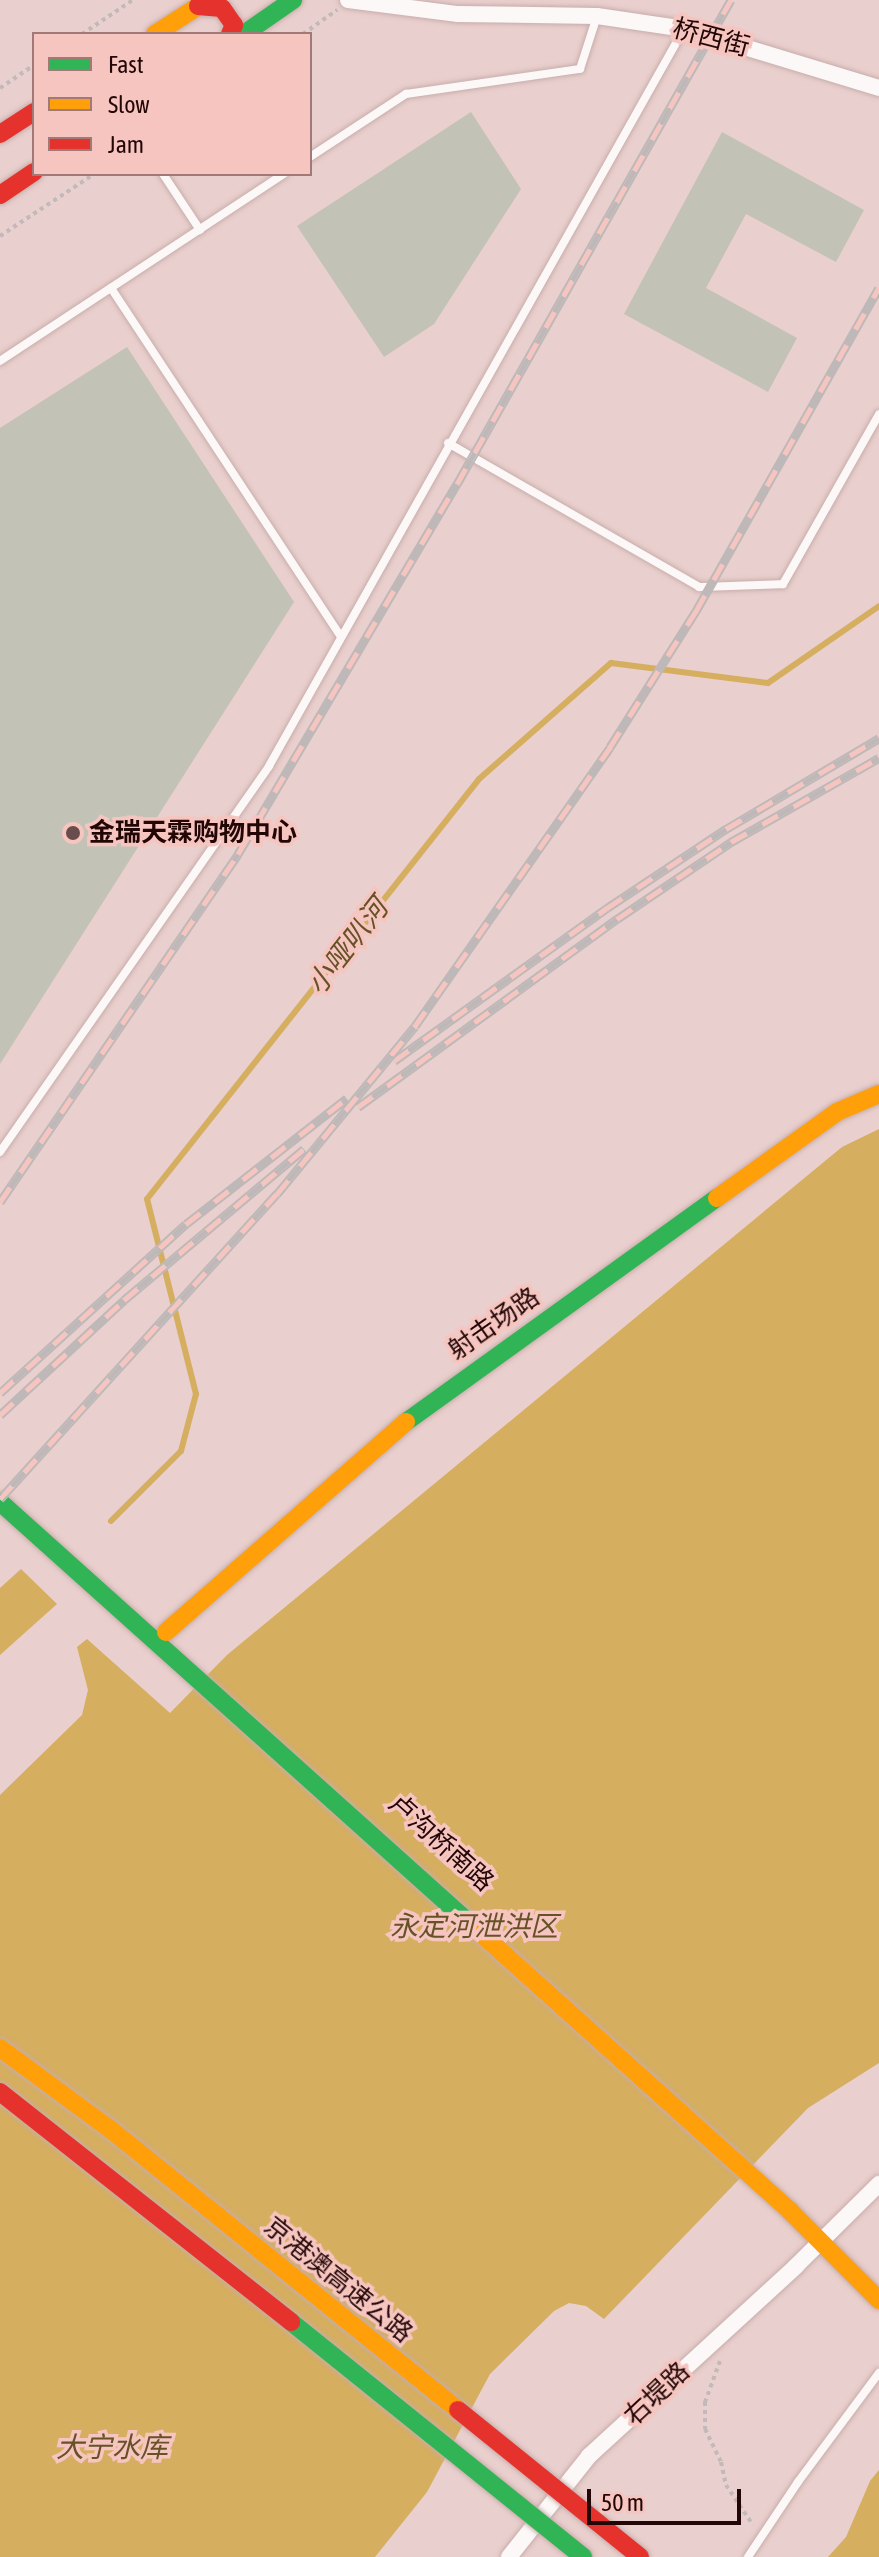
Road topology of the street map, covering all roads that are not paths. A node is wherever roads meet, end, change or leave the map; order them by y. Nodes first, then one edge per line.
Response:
1 (293, 0) edge
2 (348, 0) edge
3 (203, 3) edge
4 (597, 16) junction
5 (685, 29) junction
6 (158, 32) edge
7 (231, 32) edge
8 (247, 32) edge
9 (879, 88) edge
10 (32, 113) edge
11 (0, 134) edge
12 (312, 156) edge
13 (32, 173) edge
14 (164, 176) edge
15 (281, 176) edge
16 (0, 195) edge
17 (200, 230) junction
18 (111, 288) junction
19 (0, 361) edge
20 (879, 414) edge
21 (448, 443) junction
22 (340, 635) junction
23 (879, 1094) edge
24 (0, 1152) edge
25 (6, 1495) edge
26 (166, 1632) junction
27 (190, 1662) junction
28 (0, 2048) edge
29 (0, 2092) edge
30 (879, 2184) edge
31 (825, 2235) junction
32 (854, 2249) dead end
33 (879, 2300) edge
34 (879, 2373) edge
35 (509, 2557) edge
36 (583, 2557) edge
37 (640, 2557) edge
38 (748, 2557) edge

1 - 8 main road
2 - 4 street, 桥西街
3 - 6 main road
3 - 7 main road
4 - 5 street, 桥西街
4 - 12 lane
5 - 9 street, 桥西街
5 - 21 lane
10 - 11 main road
13 - 16 main road
14 - 17 lane
15 - 17 lane
17 - 18 lane
18 - 19 lane
18 - 22 lane
20 - 21 lane
21 - 22 lane
22 - 24 lane
23 - 26 main road, 射击场路
25 - 26 main road, 卢沟桥南路
25 - 27 main road, 卢沟桥南路
26 - 27 main road, 卢沟桥南路
27 - 31 main road, 卢沟桥南路
28 - 37 main road, 京港澳高速公路, bridge
29 - 36 main road, bridge
30 - 31 street
31 - 32 main road, 卢沟桥南路
31 - 33 main road, 卢沟桥南路
31 - 35 street, 右堤路
34 - 38 lane

